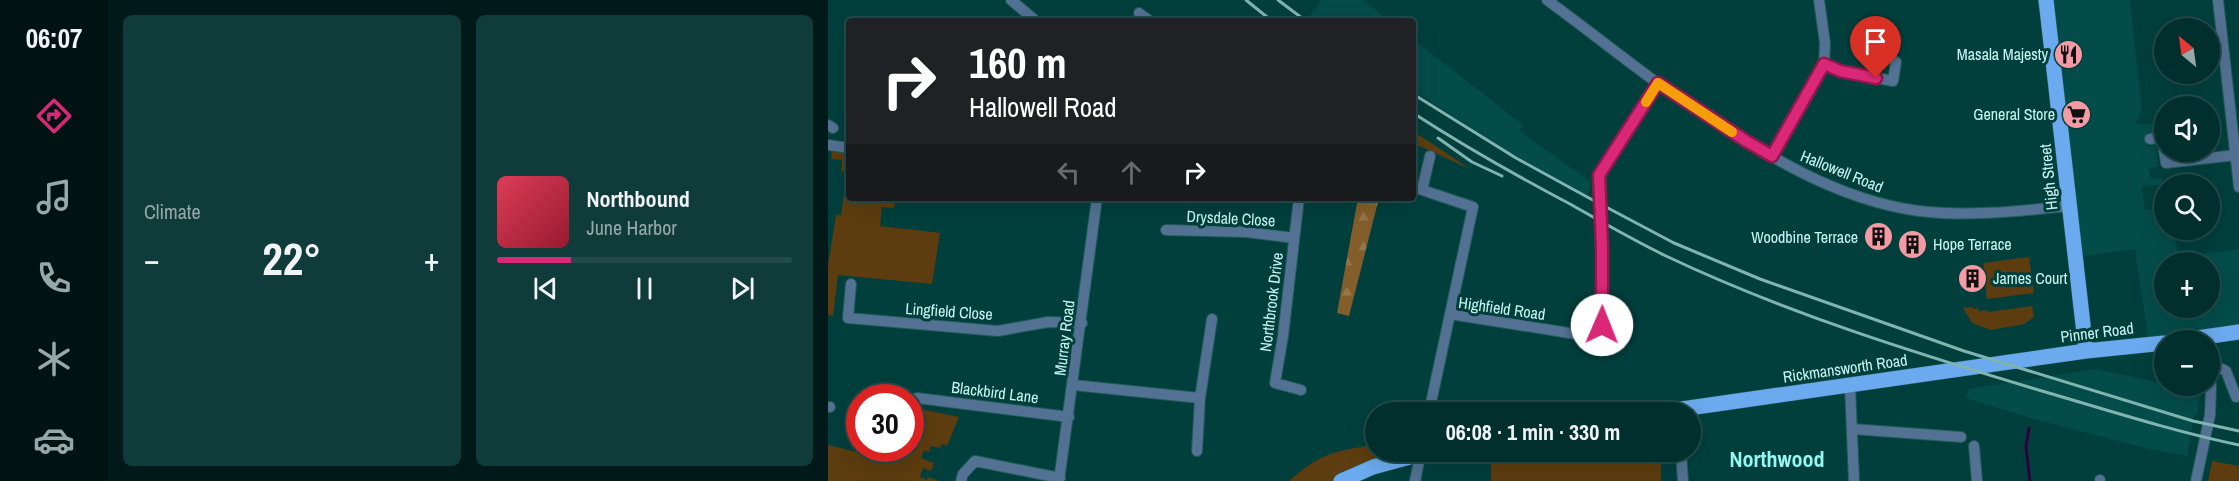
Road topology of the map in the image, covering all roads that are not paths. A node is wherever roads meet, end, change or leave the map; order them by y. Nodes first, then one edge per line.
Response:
1 (1011, 0) edge
2 (1547, 0) edge
3 (1819, 0) edge
4 (2046, 0) edge
5 (2218, 0) edge
6 (1138, 13) dead end
7 (1032, 18) edge
8 (1146, 18) edge
9 (1896, 62) dead end
10 (1824, 64) junction
11 (1658, 83) junction
12 (2150, 139) dead end
13 (828, 144) edge
14 (846, 147) edge
15 (2236, 155) junction
16 (1430, 156) dead end
17 (1772, 156) junction
18 (2239, 187) edge
19 (1097, 201) edge
20 (1299, 201) edge
21 (2069, 206) junction
22 (1166, 230) dead end
23 (1294, 238) junction
24 (851, 284) dead end
25 (1450, 314) junction
26 (1212, 319) dead end
27 (1082, 323) junction
28 (2239, 332) edge
29 (2220, 336) edge
30 (2154, 344) edge
31 (2086, 351) junction
32 (2034, 359) joint
33 (2220, 369) edge
34 (1073, 385) junction
35 (1850, 386) junction
36 (1301, 390) dead end
37 (2211, 396) edge
38 (2236, 397) dead end
39 (1200, 398) junction
40 (924, 399) edge
41 (1431, 402) edge
42 (1701, 408) edge
43 (1069, 417) junction
44 (1852, 429) junction
45 (1961, 436) dead end
46 (1974, 446) dead end
47 (1197, 451) dead end
48 (1390, 462) edge
49 (1421, 462) edge
50 (1682, 462) edge
51 (1059, 479) edge
52 (961, 481) edge
53 (1341, 481) edge
54 (1415, 481) edge
55 (1683, 481) edge
56 (1854, 481) edge
57 (1977, 481) edge
58 (2196, 481) edge

1 - 7 street
2 - 11 street, Hallowell Road
3 - 10 street
4 - 21 main road, High Street
5 - 15 street
6 - 8 street
9 - 10 street
10 - 17 street
11 - 17 street, Hallowell Road
11 - 25 street, Highfield Road, bridge
12 - 15 street
13 - 14 street
15 - 18 street
16 - 25 street
17 - 21 street, Hallowell Road
19 - 27 street, Murray Road
20 - 23 street, Northbrook Drive
21 - 31 main road, High Street
22 - 23 street, Drysdale Close
23 - 36 street, Northbrook Drive
24 - 27 street, Lingfield Close
25 - 41 street, Highfield Road
26 - 39 street
27 - 34 street, Murray Road
28 - 29 main road
30 - 31 main road, Pinner Road
31 - 32 main road, Pinner Road
32 - 35 main road, Rickmansworth Road
33 - 38 street
34 - 39 street
34 - 43 street, Murray Road
35 - 42 main road, Rickmansworth Road
35 - 44 street
37 - 58 street
39 - 47 street
40 - 43 street, Blackbird Lane
43 - 51 street, Murray Road
44 - 45 street
44 - 56 street
46 - 57 street
48 - 53 main road
49 - 54 street
50 - 55 street
51 - 52 street

